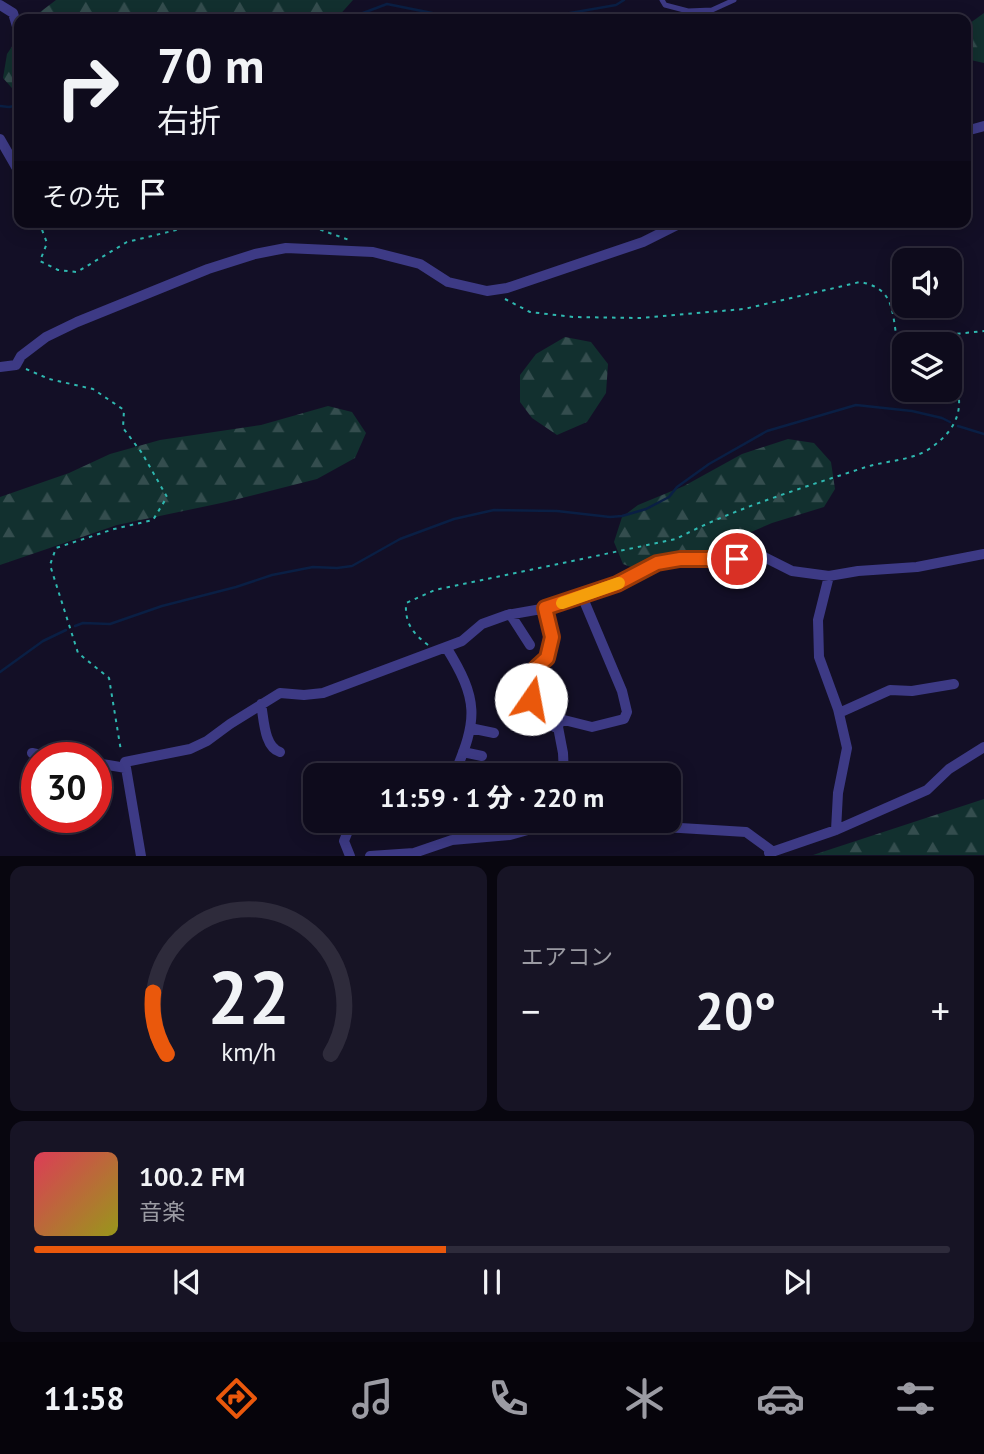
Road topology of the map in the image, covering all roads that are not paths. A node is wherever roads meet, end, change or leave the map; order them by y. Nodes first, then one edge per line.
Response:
1 (662, 0) edge
2 (734, 0) edge
3 (0, 5) edge
4 (14, 16) edge
5 (0, 139) edge
6 (14, 163) edge
7 (671, 228) edge
8 (0, 367) edge
9 (984, 554) edge
10 (830, 576) junction
11 (582, 596) junction
12 (545, 608) junction
13 (510, 614) junction
14 (530, 645) dead end
15 (441, 649) junction
16 (954, 684) dead end
17 (261, 704) junction
18 (839, 713) junction
19 (554, 727) junction
20 (470, 728) junction
21 (494, 733) dead end
22 (984, 747) edge
23 (280, 752) dead end
24 (463, 752) junction
25 (482, 756) dead end
26 (459, 763) edge
27 (564, 763) edge
28 (112, 764) edge
29 (126, 765) junction
30 (681, 828) edge
31 (835, 830) junction
32 (347, 833) edge
33 (456, 833) edge
34 (517, 833) edge
35 (457, 839) junction
36 (769, 853) edge
37 (141, 856) edge
38 (350, 856) edge
39 (370, 856) edge

1 - 2 lane
3 - 4 street
5 - 6 street
7 - 8 street
9 - 10 street
10 - 11 street
10 - 18 street
11 - 12 street
11 - 19 street
12 - 13 street
12 - 19 street
13 - 14 street
13 - 15 street
15 - 17 street
15 - 20 street
16 - 18 street
17 - 23 street
17 - 29 street
18 - 31 street
19 - 27 street
20 - 21 street
20 - 24 street
22 - 31 street
24 - 25 street
24 - 26 street
28 - 29 street
29 - 37 street
30 - 36 street
31 - 36 street
32 - 38 street
33 - 35 street
34 - 35 street
35 - 39 street

